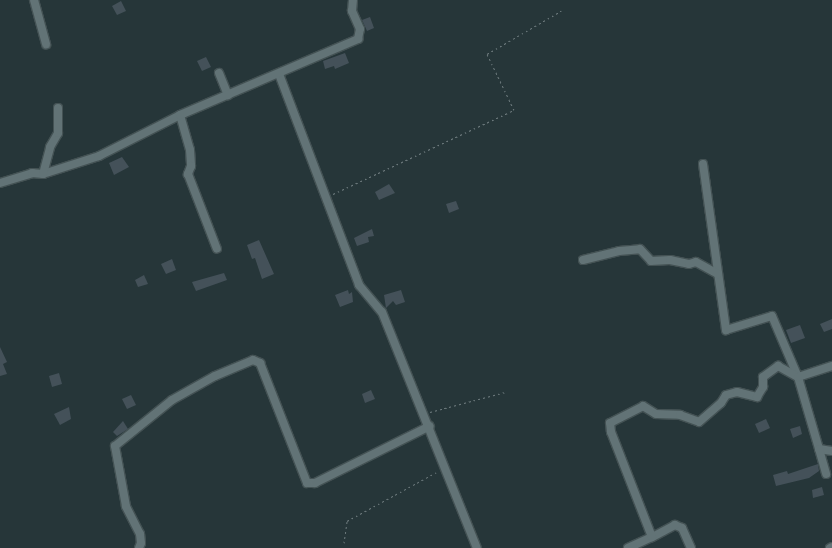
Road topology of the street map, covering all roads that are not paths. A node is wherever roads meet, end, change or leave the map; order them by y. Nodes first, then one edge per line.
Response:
1 (34, 0) edge
2 (353, 0) edge
3 (46, 44) dead end
4 (219, 73) dead end
5 (280, 74) junction
6 (228, 95) junction
7 (58, 108) dead end
8 (180, 115) junction
9 (702, 164) dead end
10 (43, 174) junction
11 (0, 182) edge
12 (217, 249) dead end
13 (583, 260) dead end
14 (718, 274) junction
15 (832, 366) edge
16 (798, 377) junction
17 (430, 426) junction
18 (819, 449) junction
19 (832, 451) edge
20 (826, 474) dead end
21 (652, 537) junction
22 (139, 548) edge
23 (477, 548) edge
24 (628, 548) edge
25 (691, 548) edge

1 - 3 street
2 - 5 street
4 - 6 street
5 - 6 street
5 - 17 street
6 - 8 street
7 - 10 street
8 - 10 street
8 - 12 street
9 - 14 street
10 - 11 street
13 - 14 street
14 - 16 street
15 - 16 street
16 - 18 street
16 - 21 street
17 - 22 street
17 - 23 street
18 - 19 street
18 - 20 street
21 - 24 street
21 - 25 street

